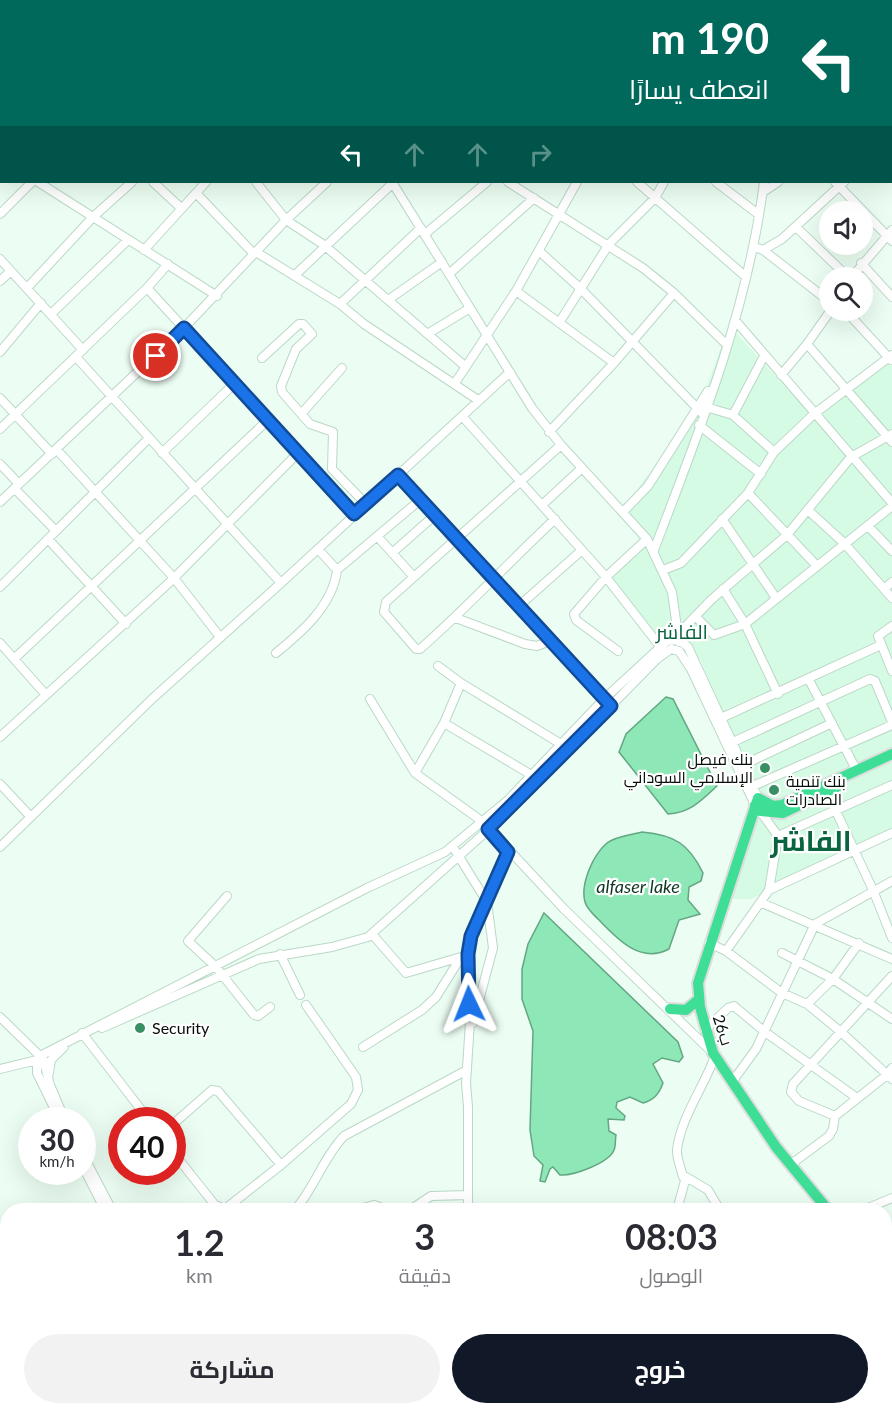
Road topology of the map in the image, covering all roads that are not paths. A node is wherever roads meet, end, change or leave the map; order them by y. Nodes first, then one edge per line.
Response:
1 (31, 183) edge
2 (40, 183) edge
3 (131, 183) edge
4 (154, 183) edge
5 (205, 183) edge
6 (257, 183) edge
7 (326, 183) edge
8 (392, 183) edge
9 (394, 183) edge
10 (486, 183) edge
11 (510, 183) edge
12 (573, 183) edge
13 (638, 183) edge
14 (663, 183) edge
15 (717, 183) edge
16 (764, 183) edge
17 (776, 183) edge
18 (840, 183) edge
19 (763, 192) junction
20 (196, 193) junction
21 (534, 198) junction
22 (655, 198) junction
23 (181, 208) junction
24 (561, 213) junction
25 (0, 214) edge
26 (758, 214) junction
27 (93, 217) junction
28 (286, 220) junction
29 (796, 227) junction
30 (423, 231) junction
31 (890, 235) edge
32 (129, 240) junction
33 (609, 244) junction
34 (324, 245) junction
35 (754, 247) junction
36 (144, 250) junction
37 (763, 250) junction
38 (539, 251) junction
39 (255, 253) junction
40 (0, 259) edge
41 (442, 262) junction
42 (861, 263) junction
43 (168, 264) junction
44 (838, 267) edge
45 (858, 267) edge
46 (10, 271) junction
47 (449, 274) junction
48 (295, 275) junction
49 (746, 277) junction
50 (364, 280) junction
51 (0, 281) edge
52 (27, 288) junction
53 (147, 288) junction
54 (581, 289) junction
55 (516, 291) junction
56 (674, 293) junction
57 (819, 293) edge
58 (217, 296) junction
59 (892, 297) edge
60 (388, 300) junction
61 (41, 303) junction
62 (340, 304) junction
63 (470, 308) junction
64 (51, 314) junction
65 (735, 320) junction
66 (823, 321) edge
67 (856, 321) edge
68 (559, 323) junction
69 (184, 328) junction
70 (429, 333) junction
71 (488, 336) junction
72 (285, 337) junction
73 (632, 342) junction
74 (807, 344) junction
75 (727, 345) junction
76 (296, 349) junction
77 (83, 350) junction
78 (0, 352) edge
79 (764, 356) junction
80 (76, 357) junction
81 (262, 357) dead end
82 (891, 358) edge
83 (614, 363) junction
84 (466, 367) junction
85 (342, 368) dead end
86 (510, 372) junction
87 (781, 375) junction
88 (235, 383) junction
89 (455, 383) junction
90 (846, 392) junction
91 (0, 398) edge
92 (112, 398) junction
93 (478, 400) junction
94 (702, 410) junction
95 (302, 413) junction
96 (16, 414) junction
97 (814, 414) junction
98 (733, 415) junction
99 (462, 416) junction
100 (269, 419) junction
101 (699, 425) junction
102 (0, 429) edge
103 (549, 432) junction
104 (890, 437) edge
105 (149, 438) junction
106 (561, 445) junction
107 (54, 452) junction
108 (774, 452) junction
109 (162, 453) junction
110 (298, 453) junction
111 (851, 457) junction
112 (0, 464) edge
113 (582, 468) junction
114 (761, 474) junction
115 (398, 475) junction
116 (520, 480) junction
117 (17, 487) junction
118 (194, 489) junction
119 (95, 492) junction
120 (748, 493) junction
121 (420, 500) junction
122 (0, 501) edge
123 (365, 503) junction
124 (542, 505) junction
125 (892, 505) edge
126 (808, 510) junction
127 (623, 512) junction
128 (354, 514) junction
129 (435, 515) junction
130 (555, 519) junction
131 (722, 519) junction
132 (228, 525) junction
133 (868, 526) junction
134 (56, 531) junction
135 (787, 535) junction
136 (377, 536) junction
137 (457, 538) junction
138 (647, 538) junction
139 (48, 539) junction
140 (141, 541) junction
141 (844, 544) junction
142 (318, 549) junction
143 (582, 550) junction
144 (654, 550) junction
145 (892, 551) edge
146 (392, 553) junction
147 (754, 563) junction
148 (817, 566) junction
149 (337, 570) junction
150 (663, 570) junction
151 (413, 576) junction
152 (494, 577) junction
153 (606, 577) junction
154 (174, 578) junction
155 (892, 582) edge
156 (281, 584) junction
157 (0, 587) edge
158 (92, 587) junction
159 (723, 589) junction
160 (884, 589) junction
161 (776, 598) junction
162 (892, 598) edge
163 (520, 605) junction
164 (696, 617) junction
165 (456, 618) junction
166 (126, 624) junction
167 (745, 624) junction
168 (892, 626) edge
169 (679, 636) junction
170 (220, 637) junction
171 (553, 640) junction
172 (0, 644) edge
173 (881, 645) junction
174 (662, 649) junction
175 (676, 649) junction
176 (618, 651) dead end
177 (276, 652) dead end
178 (14, 659) junction
179 (438, 666) dead end
180 (892, 671) edge
181 (632, 678) junction
182 (809, 680) junction
183 (461, 683) junction
184 (778, 694) junction
185 (46, 695) junction
186 (370, 699) dead end
187 (604, 699) junction
188 (821, 701) junction
189 (611, 706) junction
190 (719, 719) junction
191 (444, 723) junction
192 (832, 723) junction
193 (892, 723) edge
194 (1, 733) edge
195 (574, 737) junction
196 (733, 742) junction
197 (561, 744) junction
198 (843, 746) junction
199 (892, 754) edge
200 (892, 762) edge
201 (740, 766) junction
202 (857, 771) junction
203 (415, 773) junction
204 (535, 777) junction
205 (0, 784) edge
206 (892, 785) edge
207 (753, 786) junction
208 (827, 792) junction
209 (761, 806) junction
210 (835, 809) junction
211 (30, 816) junction
212 (485, 826) junction
213 (892, 833) edge
214 (778, 836) junction
215 (0, 847) edge
216 (453, 847) junction
217 (855, 850) junction
218 (508, 852) junction
219 (459, 856) junction
220 (430, 859) junction
221 (440, 872) junction
222 (892, 881) edge
223 (876, 888) junction
224 (769, 890) junction
225 (892, 891) edge
226 (227, 896) dead end
227 (487, 902) junction
228 (762, 903) junction
229 (815, 924) junction
230 (372, 934) junction
231 (892, 938) edge
232 (710, 943) junction
233 (859, 943) junction
234 (726, 951) junction
235 (782, 952) dead end
236 (280, 954) junction
237 (464, 956) junction
238 (892, 959) edge
239 (798, 961) junction
240 (216, 967) junction
241 (221, 974) junction
242 (892, 976) edge
243 (833, 979) junction
244 (782, 993) junction
245 (300, 995) dead end
246 (699, 999) junction
247 (807, 1004) junction
248 (868, 1004) junction
249 (146, 1005) junction
250 (306, 1005) dead end
251 (270, 1007) dead end
252 (670, 1010) junction
253 (0, 1017) edge
254 (892, 1019) edge
255 (705, 1030) junction
256 (765, 1032) junction
257 (842, 1032) junction
258 (83, 1035) junction
259 (470, 1036) junction
260 (363, 1047) dead end
261 (714, 1054) junction
262 (38, 1058) junction
263 (811, 1066) junction
264 (0, 1069) edge
265 (467, 1070) junction
266 (890, 1074) edge
267 (48, 1078) junction
268 (732, 1082) junction
269 (857, 1098) junction
270 (54, 1107) edge
271 (60, 1107) edge
272 (139, 1107) edge
273 (186, 1113) edge
274 (835, 1116) junction
275 (790, 1165) junction
276 (281, 1166) junction
277 (186, 1168) edge
278 (686, 1177) junction
279 (96, 1184) edge
280 (94, 1185) edge
281 (468, 1195) junction
282 (102, 1203) edge
283 (108, 1203) edge
284 (213, 1203) edge
285 (233, 1203) edge
286 (301, 1203) edge
287 (420, 1203) edge
288 (468, 1203) edge
289 (679, 1203) edge
290 (716, 1203) edge
291 (822, 1203) edge

1 - 25 street
2 - 27 street
3 - 27 street
4 - 23 street
5 - 20 street
6 - 28 street
7 - 28 street
8 - 34 street
9 - 30 street
10 - 30 street
11 - 21 street
12 - 24 street
13 - 22 street
14 - 22 street
15 - 26 street
16 - 19 street
17 - 19 street
18 - 29 street
18 - 31 street
19 - 26 street
20 - 23 street
20 - 39 street
21 - 24 street
21 - 47 street
22 - 33 street
22 - 49 street
23 - 36 street
24 - 33 street
24 - 38 street
26 - 35 street
27 - 32 street
27 - 52 street
28 - 34 street
28 - 39 street
29 - 37 street
29 - 44 street
30 - 41 street
30 - 50 street
31 - 42 street
32 - 36 street
32 - 64 street
33 - 54 street
33 - 56 street
34 - 48 street
34 - 50 street
35 - 37 street
35 - 49 street
36 - 43 street
37 - 57 street
38 - 54 street
38 - 55 street
39 - 48 street
39 - 58 street
40 - 46 street
41 - 47 street
41 - 60 street
42 - 45 street
42 - 59 street
43 - 53 street
43 - 58 street
46 - 51 street
46 - 52 street
47 - 63 street
48 - 62 street
49 - 65 street
50 - 60 street
50 - 62 street
52 - 61 street
53 - 69 street
53 - 77 street
54 - 68 street
54 - 73 street
55 - 68 street
55 - 71 street
56 - 73 street
56 - 75 street
58 - 69 street
60 - 70 street
61 - 64 street
61 - 78 street
62 - 89 street
63 - 70 street
63 - 71 street
64 - 77 street
65 - 75 street
65 - 79 street
66 - 74 street
67 - 82 street
68 - 83 street
69 - 88 street
69 - 92 street
70 - 84 street
71 - 84 street
71 - 86 street
72 - 76 street
72 - 76 street
72 - 81 street
73 - 83 street
73 - 94 street
74 - 87 street
74 - 90 street
75 - 94 street
76 - 95 street
77 - 80 street
79 - 87 street
79 - 98 street
80 - 92 street
80 - 96 street
82 - 90 street
83 - 103 street
84 - 89 street
85 - 95 street
86 - 93 street
86 - 103 street
87 - 97 street
88 - 100 street
88 - 109 street
89 - 93 street
90 - 97 street
90 - 104 street
91 - 96 street
92 - 105 street
92 - 107 street
93 - 99 street
94 - 98 street
94 - 101 street
94 - 127 street
95 - 123 street
96 - 102 street
96 - 107 street
97 - 108 street
97 - 111 street
98 - 108 street
99 - 115 street
99 - 116 street
100 - 110 street
100 - 118 street
101 - 114 street
101 - 144 street
103 - 106 street
104 - 111 street
105 - 109 street
105 - 119 street
106 - 113 street
106 - 116 street
107 - 117 street
107 - 119 street
108 - 114 street
109 - 118 street
110 - 128 street
110 - 132 street
111 - 125 street
111 - 126 street
112 - 117 street
113 - 124 street
113 - 127 street
114 - 120 street
115 - 121 street
115 - 123 street
116 - 124 street
116 - 137 street
117 - 122 street
117 - 134 street
118 - 132 street
118 - 140 street
119 - 134 street
119 - 140 street
120 - 131 street
120 - 135 street
121 - 129 street
121 - 136 street
123 - 128 street
124 - 130 street
125 - 133 street
126 - 135 street
126 - 141 street
127 - 138 street
128 - 142 street
129 - 137 street
129 - 146 street
130 - 143 street
130 - 152 street
131 - 147 street
131 - 150 street
132 - 154 street
132 - 156 street
133 - 141 street
133 - 145 street
134 - 139 street
135 - 147 street
135 - 148 street
136 - 146 street
136 - 149 street
137 - 151 street
137 - 152 street
138 - 144 street
138 - 153 street
139 - 157 street
139 - 158 street
140 - 154 street
140 - 158 street
141 - 148 street
141 - 160 street
142 - 149 street
142 - 156 street
143 - 153 street
143 - 163 street
144 - 150 street
146 - 151 street
147 - 159 street
147 - 161 street
148 - 161 street
149 - 177 street
150 - 169 street
151 - 165 street
152 - 163 street
152 - 165 street
153 - 174 street
153 - 176 street
154 - 166 street
154 - 170 street
155 - 160 street
156 - 170 street
158 - 166 street
158 - 178 street
159 - 164 street
159 - 167 street
160 - 162 street
161 - 167 street
163 - 171 street
164 - 167 street
164 - 169 street
165 - 171 street
166 - 185 street
167 - 184 street
168 - 173 street
169 - 174 street
169 - 175 street
169 - 190 street
170 - 211 street
171 - 187 street
172 - 178 street
173 - 180 street
173 - 182 street
174 - 175 street
174 - 181 street
175 - 190 street
178 - 185 street
179 - 183 street
181 - 187 street
181 - 189 street
182 - 184 street
182 - 188 street
183 - 191 street
183 - 197 street
184 - 190 street
185 - 194 street
186 - 203 street
187 - 189 street
187 - 195 street
188 - 192 street
188 - 193 street
188 - 196 street
189 - 195 street
190 - 196 street
190 - 201 street
191 - 203 street
191 - 204 street
192 - 198 street
192 - 201 street
193 - 198 street
195 - 197 street
195 - 204 street
196 - 201 street
197 - 204 street
198 - 202 street
198 - 207 street
199 - 202 highway
200 - 208 highway
201 - 207 street
201 - 209 street
202 - 209 highway
203 - 212 street
204 - 212 street
205 - 211 street
206 - 210 street
207 - 209 street
208 - 209 highway
208 - 210 street
209 - 214 street
209 - 232 highway, 26ب
210 - 214 street
210 - 217 street
211 - 215 street
212 - 216 street
212 - 218 street
212 - 219 street
213 - 217 street
214 - 224 street
216 - 219 street
216 - 220 street
217 - 223 street
217 - 224 street
218 - 227 street
218 - 252 street
219 - 221 street
219 - 227 street
220 - 221 street
220 - 240 street
221 - 230 street
222 - 223 street
223 - 225 street
223 - 229 street
223 - 231 street
224 - 228 street
226 - 240 street
227 - 237 street
227 - 259 street
228 - 229 street
228 - 234 street
229 - 233 street
229 - 239 street
230 - 236 street
230 - 237 street
232 - 234 street
232 - 246 highway, 26ب
233 - 238 street
233 - 243 street
234 - 244 street
235 - 239 street
236 - 241 street
236 - 245 street
237 - 259 street
237 - 260 street
239 - 243 street
239 - 244 street
240 - 241 street
240 - 249 street
241 - 249 street
241 - 251 street
242 - 248 street
243 - 247 street
243 - 248 street
244 - 247 street
244 - 256 street
246 - 252 highway
246 - 255 highway, 26ب
247 - 257 street
248 - 254 street
248 - 257 street
249 - 258 street
250 - 276 street
252 - 261 street
253 - 262 street
255 - 256 street
255 - 261 highway, 26ب
256 - 263 street
256 - 268 street
257 - 263 street
257 - 266 street
258 - 262 street
258 - 267 street
258 - 272 street
259 - 265 street
261 - 268 highway, 26ب
261 - 278 street
262 - 264 street
262 - 267 street
262 - 270 street
263 - 269 street
263 - 274 street
265 - 281 street
265 - 286 street
266 - 269 street
267 - 271 street
268 - 275 highway, 26ب
269 - 274 street
273 - 276 street
274 - 275 street
275 - 291 highway, 26ب
276 - 285 street
277 - 284 street
278 - 289 street
278 - 290 street
279 - 283 street
280 - 282 street
281 - 287 street
281 - 288 street

